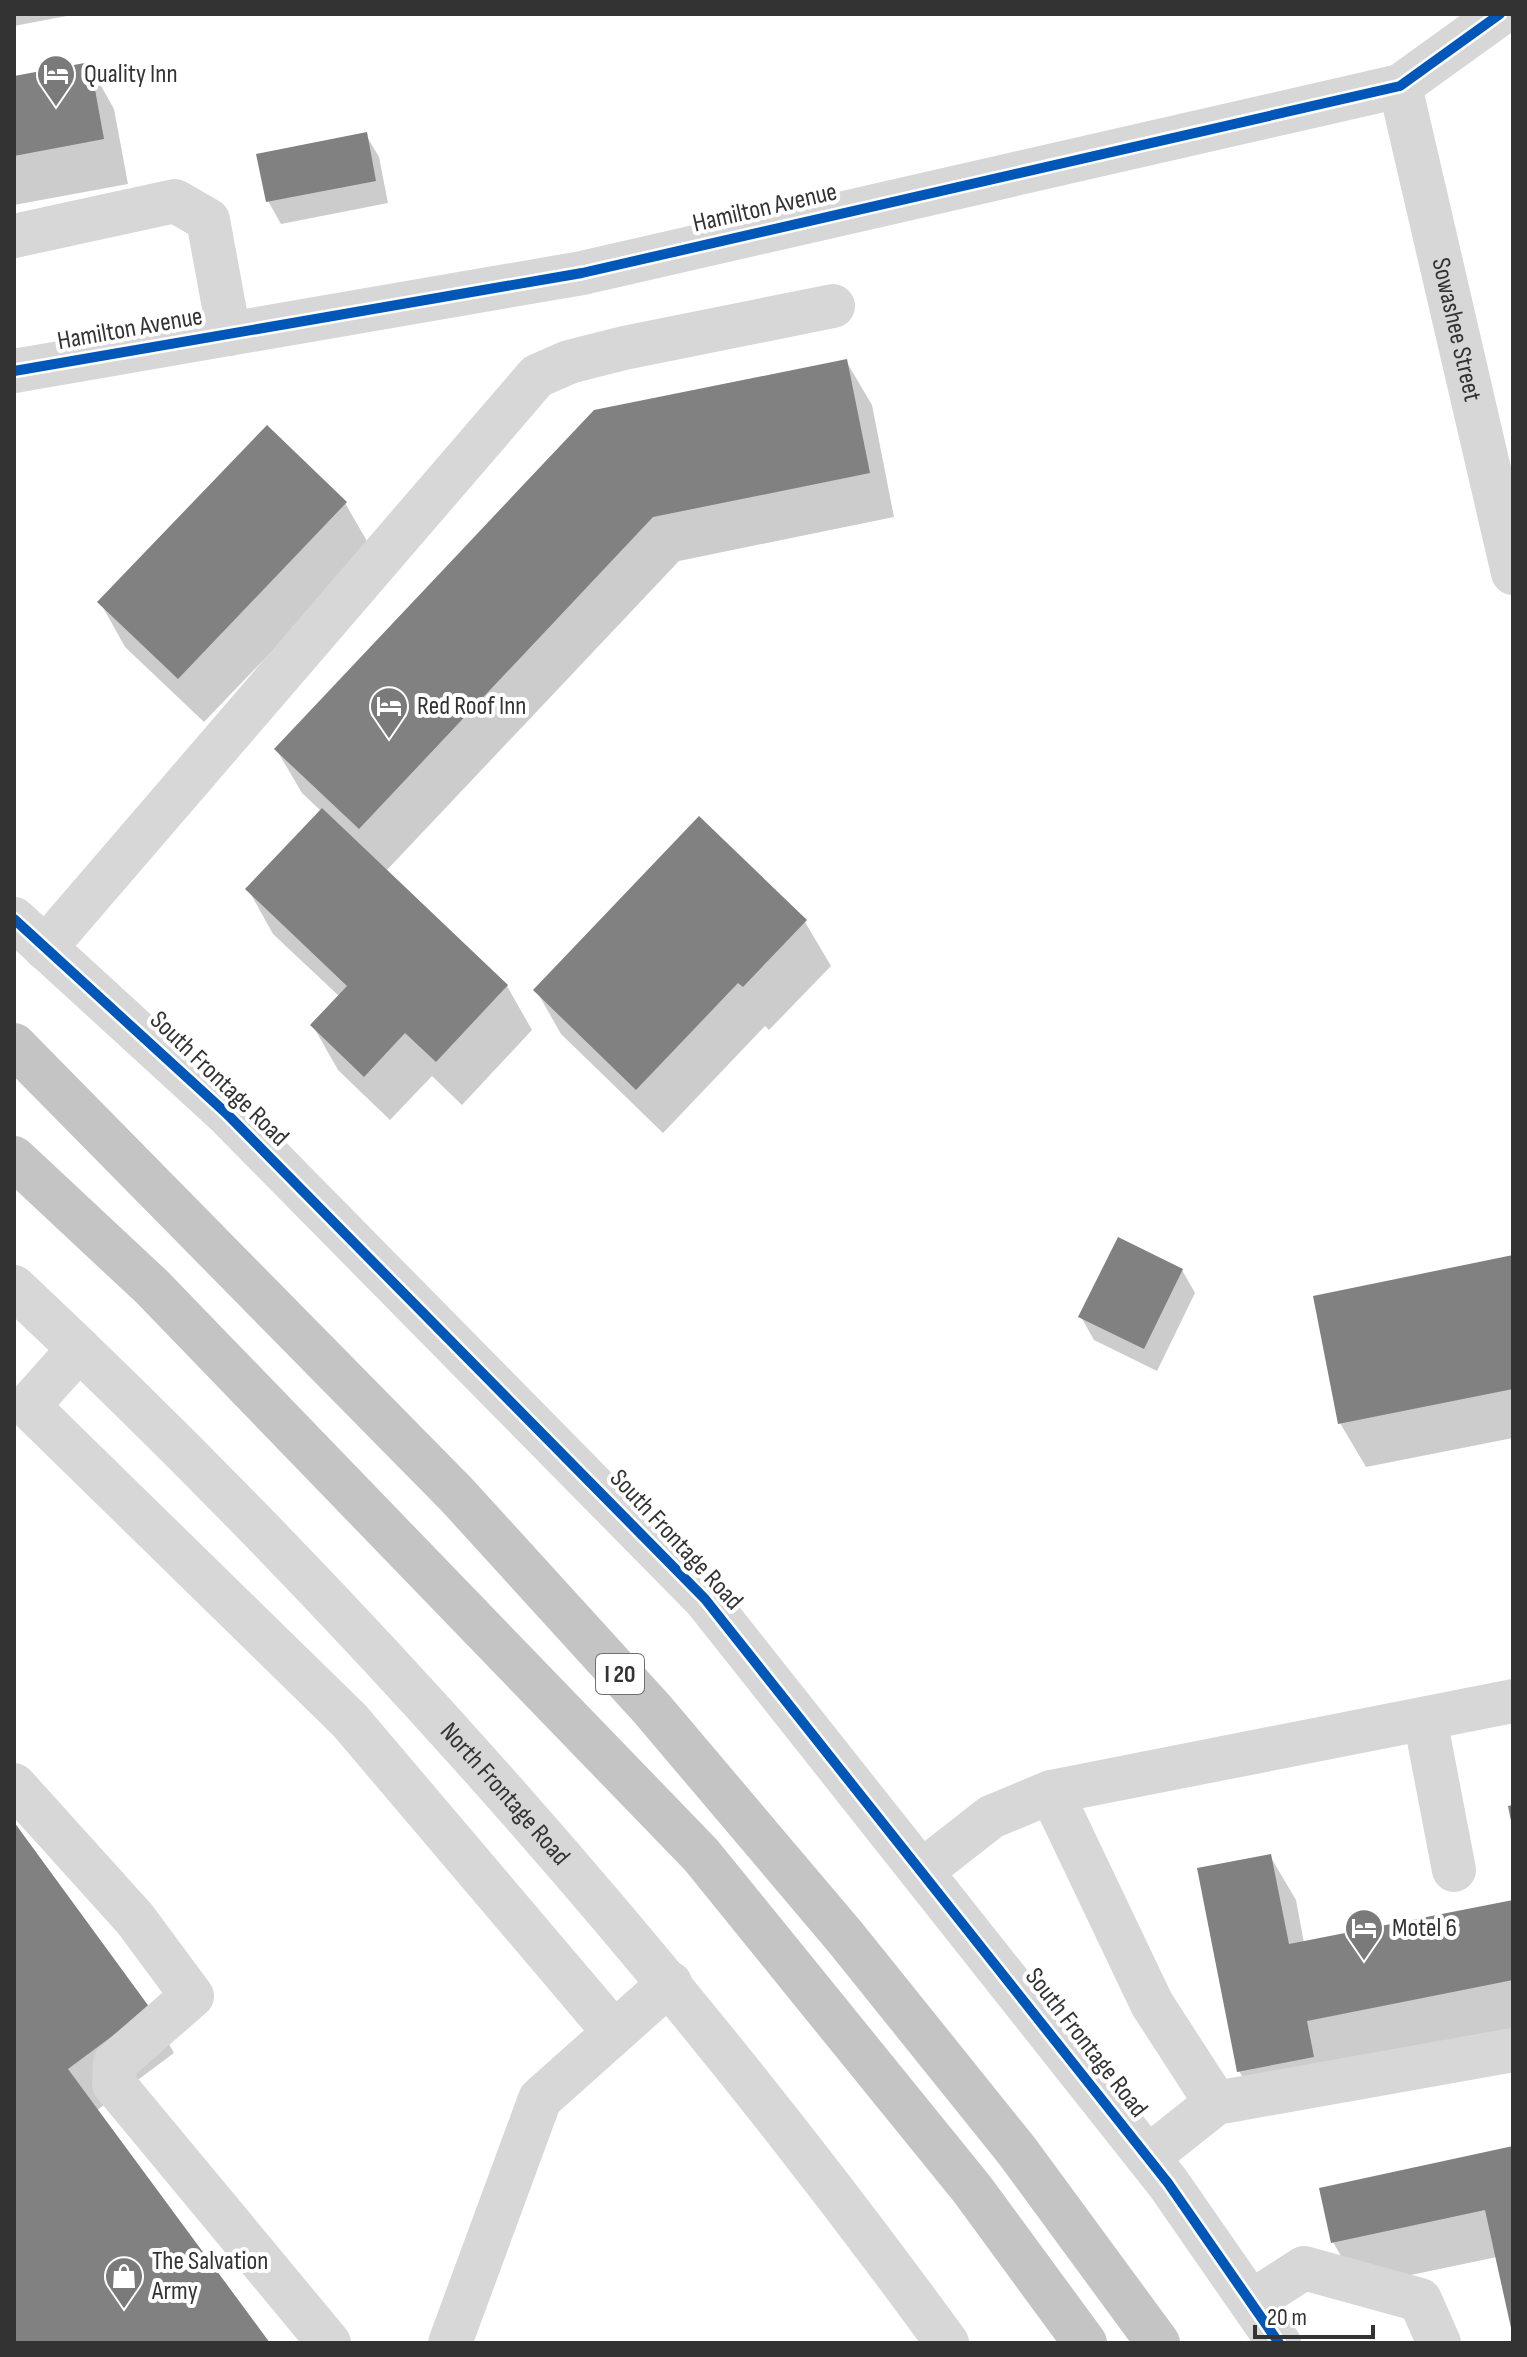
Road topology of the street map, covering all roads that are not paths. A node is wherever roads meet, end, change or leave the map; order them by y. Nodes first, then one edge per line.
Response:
1 (1500, 14) edge
2 (1400, 86) junction
3 (14, 236) edge
4 (833, 306) dead end
5 (229, 334) junction
6 (14, 371) edge
7 (1513, 573) edge
8 (30, 933) edge
9 (14, 1045) edge
10 (14, 1158) edge
11 (14, 1287) edge
12 (79, 1349) junction
13 (399, 1676) junction
14 (1513, 1701) edge
15 (1425, 1719) junction
16 (350, 1721) junction
17 (14, 1785) edge
18 (1051, 1792) junction
19 (1454, 1870) dead end
20 (922, 1871) junction
21 (670, 1983) junction
22 (614, 2032) junction
23 (1513, 2050) edge
24 (1216, 2103) junction
25 (1148, 2157) junction
26 (1251, 2302) junction
27 (329, 2343) edge
28 (450, 2343) edge
29 (947, 2343) edge
30 (1085, 2343) edge
31 (1158, 2343) edge
32 (1279, 2343) edge
33 (1439, 2343) edge

1 - 2 street, Hamilton Avenue
2 - 5 street, Hamilton Avenue
2 - 7 street, Sowashee Street
3 - 5 street
4 - 8 street
5 - 6 street, Hamilton Avenue
8 - 20 street, South Frontage Road
9 - 31 highway, I 20
10 - 30 highway, I 20
11 - 12 street, North Frontage Road
12 - 13 street, North Frontage Road
12 - 16 street
13 - 16 street
13 - 21 street, North Frontage Road
14 - 15 street
15 - 18 street
15 - 19 street
16 - 22 street
17 - 27 street
18 - 20 street
18 - 24 street
20 - 25 street, South Frontage Road
21 - 22 street
21 - 29 street, North Frontage Road
22 - 28 street
23 - 24 street
24 - 25 street
25 - 26 street, South Frontage Road
26 - 32 street, South Frontage Road
26 - 33 street

